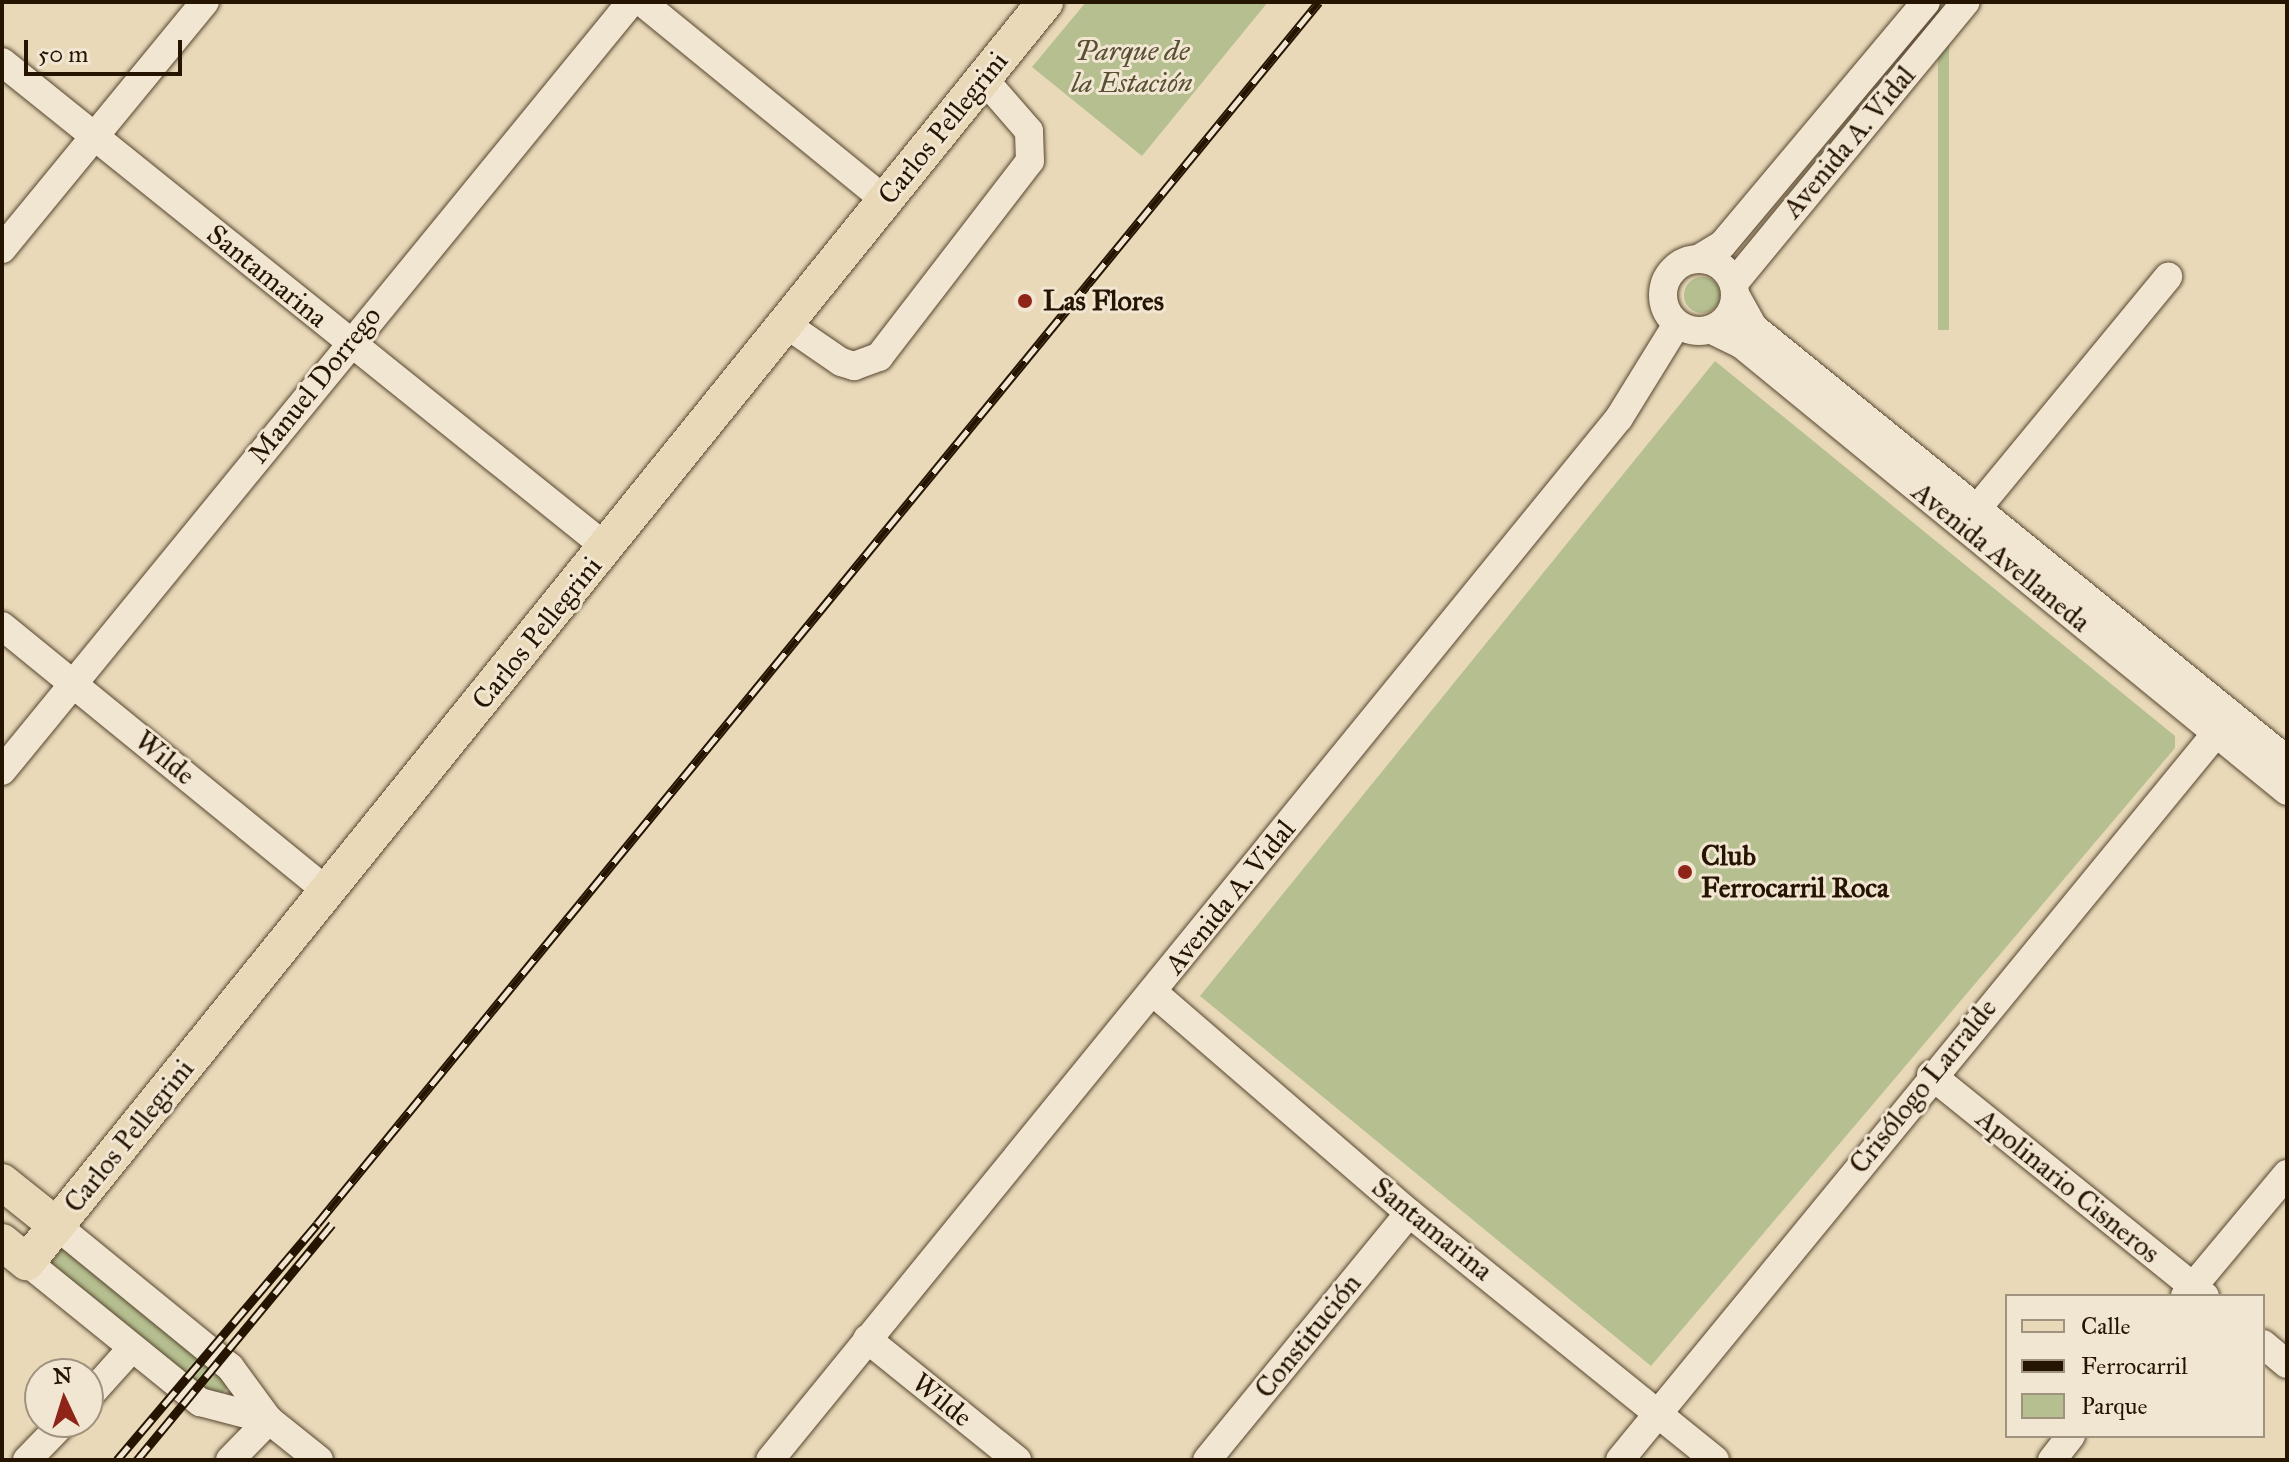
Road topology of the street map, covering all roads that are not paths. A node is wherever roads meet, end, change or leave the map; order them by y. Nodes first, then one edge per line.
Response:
1 (205, 2) edge
2 (631, 2) edge
3 (642, 2) edge
4 (1045, 2) edge
5 (1926, 2) edge
6 (1966, 2) edge
7 (2, 62) edge
8 (983, 78) junction
9 (95, 138) junction
10 (885, 200) junction
11 (2, 249) edge
12 (1700, 258) junction
13 (2168, 277) dead end
14 (1735, 290) junction
15 (1677, 324) junction
16 (787, 325) junction
17 (1712, 330) junction
18 (350, 342) junction
19 (1970, 517) junction
20 (607, 548) junction
21 (2, 626) edge
22 (73, 684) junction
23 (2224, 724) junction
24 (2287, 760) edge
25 (2, 771) edge
26 (2287, 791) edge
27 (327, 891) junction
28 (1153, 992) junction
29 (1931, 1075) junction
30 (2287, 1174) edge
31 (2, 1182) edge
32 (1409, 1213) junction
33 (57, 1226) junction
34 (14, 1252) edge
35 (2195, 1293) edge
36 (867, 1339) junction
37 (2265, 1346) edge
38 (132, 1348) junction
39 (2287, 1364) edge
40 (104, 1379) edge
41 (1658, 1412) junction
42 (269, 1420) junction
43 (48, 1438) edge
44 (2069, 1438) edge
45 (27, 1460) edge
46 (230, 1460) edge
47 (319, 1460) edge
48 (770, 1460) edge
49 (1017, 1460) edge
50 (1207, 1460) edge
51 (1620, 1460) edge
52 (1715, 1460) edge
53 (2052, 1460) edge

1 - 9 street
2 - 18 street, Manuel Dorrego
3 - 10 street
4 - 8 main road, Carlos Pellegrini
5 - 12 street, Avenida A. Vidal
6 - 14 street, Avenida A. Vidal
7 - 9 street, Santamarina
8 - 10 main road, Carlos Pellegrini
8 - 16 street
9 - 11 street
9 - 18 street, Santamarina
10 - 16 main road, Carlos Pellegrini
12 - 14 street
12 - 15 street
13 - 19 street
14 - 17 street
14 - 19 street, Avenida Avellaneda
15 - 17 street
15 - 28 street, Avenida A. Vidal
16 - 20 main road, Carlos Pellegrini
17 - 19 street, Avenida Avellaneda
18 - 20 street, Santamarina
18 - 22 street, Manuel Dorrego
19 - 23 street, Avenida Avellaneda
20 - 27 main road, Carlos Pellegrini
21 - 22 street, Wilde
22 - 25 street, Manuel Dorrego
22 - 27 street, Wilde
23 - 24 street, Avenida Avellaneda
23 - 26 street, Avenida Avellaneda
23 - 29 street, Crisólogo Larralde
27 - 33 main road, Carlos Pellegrini
28 - 32 street, Santamarina
28 - 36 street, Avenida A. Vidal
29 - 35 street, Apolinario Cisneros
29 - 41 street, Crisólogo Larralde
30 - 35 street
31 - 33 main road
32 - 41 street, Santamarina
32 - 50 street, Constitución
33 - 34 main road, Carlos Pellegrini
33 - 42 street
34 - 38 street
36 - 48 street, Avenida A. Vidal
36 - 49 street, Wilde
37 - 39 street
38 - 40 street
38 - 42 street
41 - 51 street, Crisólogo Larralde
41 - 52 street, Santamarina
42 - 46 street
42 - 47 street
43 - 45 street
44 - 53 street

